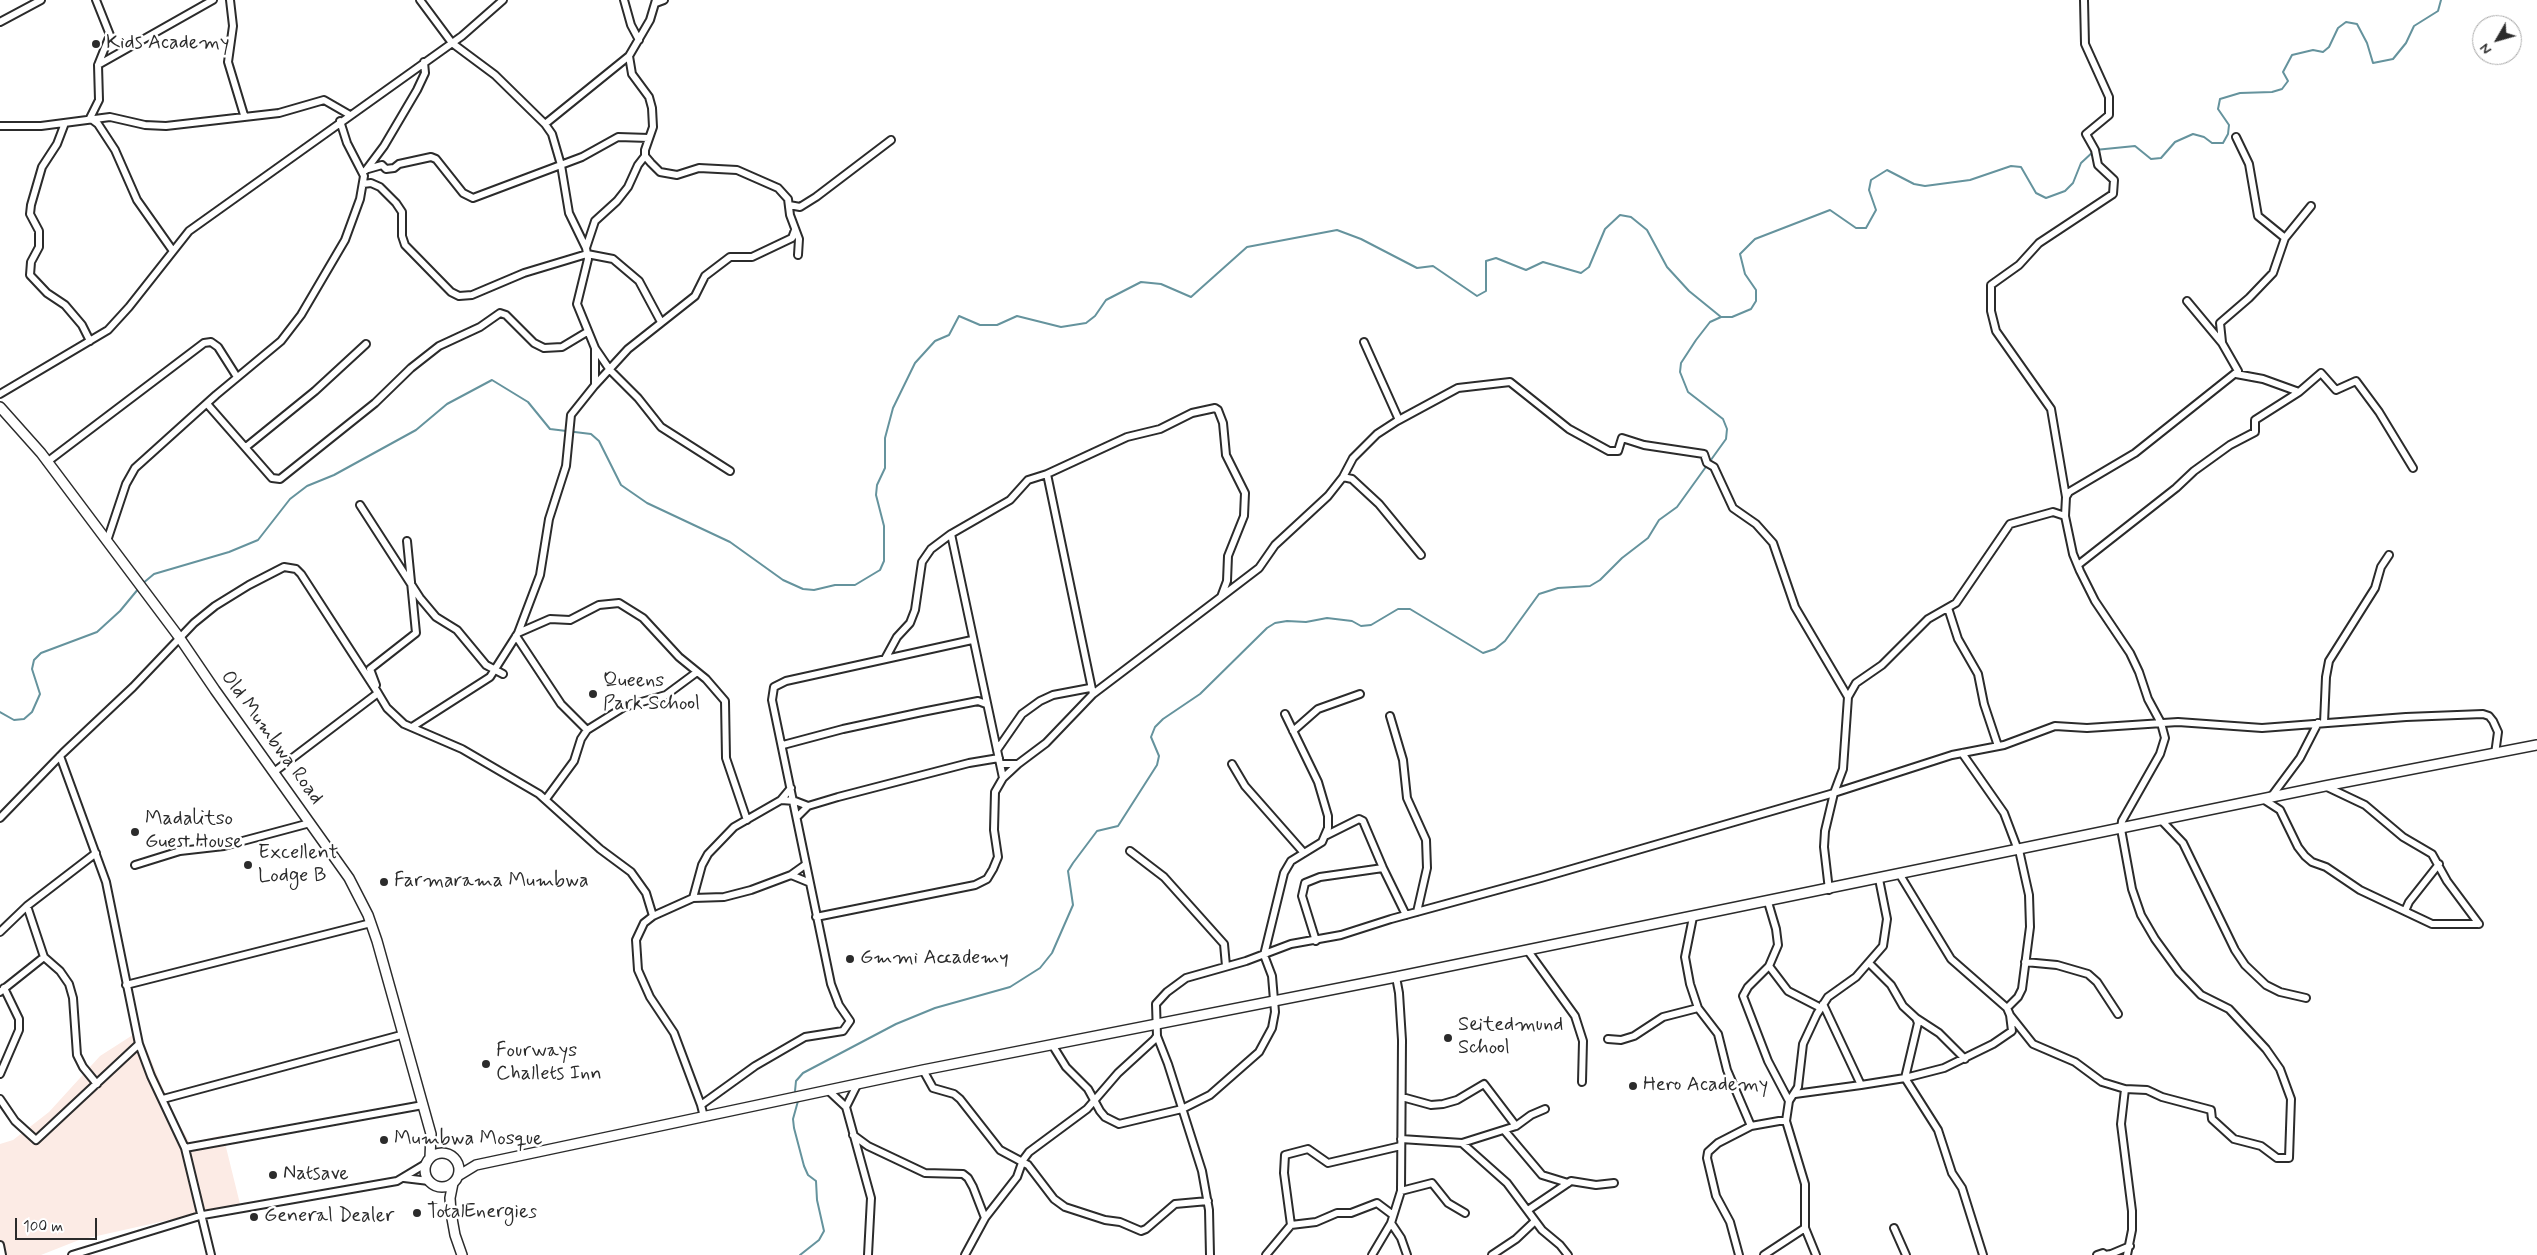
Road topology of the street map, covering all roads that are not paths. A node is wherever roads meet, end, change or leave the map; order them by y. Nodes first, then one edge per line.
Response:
1 (41, 0) edge
2 (96, 0) edge
3 (213, 0) edge
4 (230, 0) edge
5 (420, 0) edge
6 (503, 0) edge
7 (624, 0) edge
8 (664, 0) edge
9 (2084, 0) edge
10 (656, 2) edge
11 (0, 22) edge
12 (639, 40) junction
13 (452, 43) junction
14 (629, 56) junction
15 (424, 62) junction
16 (98, 64) junction
17 (244, 115) junction
18 (350, 115) junction
19 (90, 118) junction
20 (340, 121) junction
21 (65, 123) junction
22 (545, 124) junction
23 (0, 126) edge
24 (649, 138) junction
25 (2236, 138) dead end
26 (891, 140) dead end
27 (645, 156) junction
28 (561, 165) junction
29 (365, 170) junction
30 (363, 184) junction
31 (789, 205) junction
32 (2311, 206) dead end
33 (796, 228) junction
34 (2285, 238) junction
35 (173, 251) junction
36 (586, 251) junction
37 (798, 255) dead end
38 (2187, 301) dead end
39 (661, 322) junction
40 (587, 332) junction
41 (90, 341) junction
42 (1364, 342) dead end
43 (2222, 343) junction
44 (366, 344) dead end
45 (595, 348) junction
46 (610, 370) junction
47 (2236, 374) junction
48 (237, 377) junction
49 (595, 385) junction
50 (2299, 392) junction
51 (0, 394) edge
52 (208, 405) junction
53 (0, 407) edge
54 (1399, 420) junction
55 (246, 447) junction
56 (47, 462) junction
57 (2413, 468) dead end
58 (730, 471) dead end
59 (1047, 474) junction
60 (1343, 476) junction
61 (2066, 497) junction
62 (360, 505) dead end
63 (2065, 516) junction
64 (951, 534) junction
65 (407, 540) dead end
66 (107, 541) junction
67 (1421, 555) dead end
68 (2389, 555) dead end
69 (2078, 565) junction
70 (412, 585) junction
71 (1221, 597) junction
72 (1948, 608) junction
73 (517, 634) junction
74 (179, 637) junction
75 (972, 640) junction
76 (885, 659) junction
77 (496, 671) junction
78 (697, 672) junction
79 (503, 674) dead end
80 (1091, 691) junction
81 (983, 692) junction
82 (378, 693) junction
83 (1360, 694) dead end
84 (1848, 697) junction
85 (978, 701) junction
86 (986, 704) junction
87 (1285, 714) dead end
88 (1390, 716) dead end
89 (2161, 723) junction
90 (2321, 723) junction
91 (412, 728) junction
92 (587, 730) junction
93 (1293, 731) junction
94 (783, 745) junction
95 (2537, 745) edge
96 (1998, 746) junction
97 (997, 750) junction
98 (1962, 753) junction
99 (2495, 754) junction
100 (60, 756) junction
101 (1000, 761) junction
102 (1018, 764) junction
103 (1232, 764) dead end
104 (274, 772) junction
105 (1003, 778) junction
106 (2325, 786) junction
107 (791, 788) junction
108 (1834, 793) junction
109 (546, 799) junction
110 (2267, 799) junction
111 (780, 800) junction
112 (794, 801) junction
113 (808, 806) junction
114 (797, 817) junction
115 (0, 818) edge
116 (747, 820) junction
117 (2162, 821) junction
118 (310, 822) junction
119 (2121, 829) junction
120 (1326, 835) junction
121 (2018, 850) junction
122 (1130, 851) dead end
123 (96, 853) junction
124 (1304, 853) junction
125 (2439, 864) junction
126 (135, 865) dead end
127 (805, 865) junction
128 (1383, 868) junction
129 (791, 875) junction
130 (1900, 875) junction
131 (1879, 879) junction
132 (808, 882) junction
133 (1829, 890) junction
134 (694, 898) junction
135 (1768, 902) junction
136 (26, 906) junction
137 (2405, 910) junction
138 (1417, 912) junction
139 (1406, 915) junction
140 (653, 916) junction
141 (816, 917) junction
142 (1693, 917) junction
143 (371, 923) junction
144 (0, 932) edge
145 (1316, 941) junction
146 (1528, 951) junction
147 (1264, 955) junction
148 (44, 957) junction
149 (2025, 962) junction
150 (1870, 964) junction
151 (1226, 966) junction
152 (1769, 966) junction
153 (1396, 978) junction
154 (126, 985) junction
155 (2, 990) edge
156 (2306, 998) dead end
157 (1274, 1000) junction
158 (1822, 1006) junction
159 (1698, 1008) junction
160 (2007, 1008) junction
161 (2118, 1014) dead end
162 (2010, 1015) junction
163 (1916, 1018) junction
164 (1155, 1024) junction
165 (401, 1035) junction
166 (1157, 1036) junction
167 (1608, 1038) dead end
168 (139, 1044) junction
169 (1053, 1046) junction
170 (1965, 1060) junction
171 (923, 1070) junction
172 (0, 1074) edge
173 (1905, 1078) junction
174 (1582, 1082) dead end
175 (97, 1084) junction
176 (857, 1085) junction
177 (1861, 1085) junction
178 (2126, 1089) junction
179 (829, 1091) junction
180 (1795, 1094) junction
181 (1402, 1097) junction
182 (0, 1099) edge
183 (163, 1099) junction
184 (1095, 1100) junction
185 (1789, 1101) junction
186 (423, 1105) junction
187 (701, 1105) junction
188 (846, 1107) junction
189 (1182, 1109) junction
190 (1545, 1109) dead end
191 (704, 1117) junction
192 (1786, 1121) junction
193 (1516, 1126) junction
194 (1751, 1126) junction
195 (1504, 1130) junction
196 (431, 1134) junction
197 (853, 1135) junction
198 (1401, 1143) junction
199 (1462, 1143) junction
200 (185, 1148) junction
201 (451, 1156) junction
202 (1023, 1160) junction
203 (428, 1161) junction
204 (476, 1165) junction
205 (404, 1178) junction
206 (455, 1180) junction
207 (1568, 1183) junction
208 (1614, 1183) dead end
209 (433, 1184) junction
210 (1401, 1191) junction
211 (1208, 1201) junction
212 (1528, 1210) junction
213 (451, 1213) junction
214 (1465, 1213) dead end
215 (203, 1215) junction
216 (1393, 1215) junction
217 (985, 1218) junction
218 (1535, 1221) junction
219 (1390, 1223) junction
220 (1290, 1225) junction
221 (1805, 1228) junction
222 (1894, 1228) dead end
223 (0, 1245) edge
224 (2130, 1246) junction
225 (2, 1255) edge
226 (73, 1255) edge
227 (212, 1255) edge
228 (462, 1255) edge
229 (868, 1255) edge
230 (965, 1255) edge
231 (1210, 1255) edge
232 (1266, 1255) edge
233 (1372, 1255) edge
234 (1407, 1255) edge
235 (1492, 1255) edge
236 (1568, 1255) edge
237 (1739, 1255) edge
238 (1764, 1255) edge
239 (1816, 1255) edge
240 (1906, 1255) edge
241 (1983, 1255) edge
242 (2097, 1255) edge
243 (2127, 1255) edge

1 - 11 street
2 - 16 street
3 - 16 street
4 - 17 street
5 - 13 street
6 - 13 street
7 - 12 street
8 - 10 street
9 - 61 street
10 - 12 street
12 - 14 street
13 - 15 street
13 - 22 street
14 - 22 street
14 - 24 street
15 - 18 street
15 - 29 street
16 - 19 street
17 - 18 street
17 - 19 street
18 - 20 street
19 - 21 street
19 - 35 street
20 - 29 street
20 - 35 street
21 - 23 street
21 - 41 street
22 - 28 street
24 - 27 street
24 - 28 street
25 - 34 street
26 - 31 street
27 - 31 street
27 - 36 street
28 - 29 street
28 - 36 street
29 - 30 street
30 - 36 street
30 - 48 street
31 - 33 street
32 - 34 street
33 - 37 street
33 - 39 street
34 - 43 street
35 - 41 street
36 - 39 street
36 - 40 street
38 - 43 street
39 - 46 street
40 - 45 street
40 - 55 street
41 - 51 street
42 - 54 street
43 - 47 street
44 - 55 street
45 - 46 street
45 - 49 street
46 - 49 street
46 - 58 street
47 - 50 street
47 - 61 street
48 - 52 street
48 - 56 street
49 - 73 street
50 - 57 street
50 - 69 street
52 - 55 street
52 - 66 street
53 - 56 main road, Old Mumbwa Road
54 - 60 street
54 - 84 street
56 - 66 main road, Old Mumbwa Road
59 - 64 street
59 - 71 street
59 - 80 street
60 - 67 street
60 - 71 street
61 - 63 street
62 - 70 street
63 - 69 street
63 - 72 street
64 - 75 street
64 - 76 street
65 - 70 street
66 - 74 main road, Old Mumbwa Road
68 - 90 street
69 - 89 street
70 - 77 street
70 - 82 street
71 - 80 street
72 - 84 street
72 - 96 street
73 - 77 street
73 - 78 street
73 - 92 street
74 - 82 street
74 - 100 street
74 - 104 main road, Old Mumbwa Road
75 - 76 street
75 - 81 street
76 - 94 street
77 - 79 street
77 - 91 street
78 - 92 street
78 - 116 street
80 - 97 street
80 - 102 street
81 - 85 street
81 - 86 street
82 - 91 street
82 - 104 street
83 - 93 street
84 - 108 street
85 - 86 street
85 - 94 street
86 - 97 street
87 - 93 street
88 - 138 street
89 - 90 street
89 - 96 street
89 - 119 street
90 - 99 street
90 - 110 street
91 - 109 street
92 - 109 street
93 - 120 street
94 - 107 street
95 - 99 main road
96 - 98 street
97 - 101 street
98 - 108 street
98 - 121 street
99 - 106 main road
100 - 115 street
100 - 123 street
101 - 102 street
101 - 105 street
101 - 113 street
102 - 105 street
103 - 124 street
104 - 118 main road, Old Mumbwa Road
105 - 141 street
106 - 110 main road
106 - 125 street
107 - 111 street
107 - 112 street
108 - 133 street
108 - 138 street
109 - 140 street
110 - 117 main road
110 - 137 street
111 - 112 street
111 - 116 street
112 - 113 street
112 - 114 street
113 - 114 street
114 - 127 street
116 - 134 street
117 - 119 main road
117 - 156 street
118 - 126 street
118 - 143 main road, Old Mumbwa Road
119 - 121 main road
119 - 178 street
120 - 124 street
120 - 128 street
121 - 130 main road
121 - 149 street
122 - 151 street
123 - 136 street
123 - 154 street
124 - 147 street
125 - 137 street
125 - 137 street
127 - 129 street
127 - 132 street
128 - 139 street
128 - 145 street
129 - 132 street
129 - 134 street
130 - 131 main road
130 - 160 street
131 - 133 main road
131 - 150 street
132 - 141 street
133 - 135 main road
134 - 140 street
135 - 142 main road
135 - 152 street
136 - 144 street
136 - 148 street
138 - 139 street
139 - 145 street
140 - 187 street
141 - 187 street
142 - 146 main road
142 - 159 street
143 - 154 street
143 - 165 main road, Old Mumbwa Road
145 - 147 street
146 - 153 main road
146 - 174 street
147 - 151 street
147 - 157 street
148 - 155 street
148 - 175 street
149 - 160 street
149 - 161 street
150 - 158 street
150 - 163 street
151 - 164 street
152 - 158 street
152 - 185 street
153 - 157 main road
153 - 181 street
154 - 168 street
155 - 172 street
157 - 164 main road
157 - 189 street
158 - 177 street
158 - 180 street
159 - 167 street
159 - 194 street
160 - 162 street
162 - 170 street
162 - 178 street
163 - 170 street
163 - 173 street
164 - 166 street
164 - 169 main road
165 - 183 street
165 - 186 main road, Old Mumbwa Road
166 - 184 street
166 - 189 street
168 - 175 street
168 - 183 street
169 - 171 main road
169 - 184 street
170 - 173 street
171 - 176 main road
171 - 202 street
173 - 177 street
173 - 241 street
175 - 182 street
176 - 179 main road
176 - 188 street
177 - 180 street
178 - 224 street
179 - 188 street
179 - 191 main road
180 - 185 street
181 - 193 street
181 - 198 street
183 - 200 street
184 - 189 street
184 - 202 street
185 - 192 street
186 - 196 main road, Old Mumbwa Road
186 - 200 street
187 - 191 street
188 - 197 street
189 - 211 street
190 - 193 street
191 - 204 main road
192 - 194 street
192 - 221 street
193 - 195 street
194 - 237 street
195 - 199 street
195 - 207 street
196 - 201 main road
196 - 203 main road
197 - 217 street
197 - 229 street
198 - 199 street
198 - 210 street
198 - 220 street
199 - 212 street
200 - 215 street
201 - 203 main road
201 - 204 main road
201 - 206 main road
202 - 211 street
202 - 217 street
203 - 205 street
203 - 209 main road
204 - 206 main road
205 - 209 street
205 - 215 street
206 - 209 main road
206 - 213 main road
207 - 208 street
207 - 212 street
209 - 213 main road
210 - 214 street
210 - 216 street
211 - 231 street
212 - 218 street
213 - 228 main road
215 - 226 street
215 - 227 street
216 - 219 street
216 - 220 street
217 - 230 street
218 - 235 street
218 - 236 street
219 - 233 street
219 - 234 street
220 - 232 street
221 - 238 street
221 - 239 street
222 - 240 street
223 - 225 street
224 - 242 street
224 - 243 street

